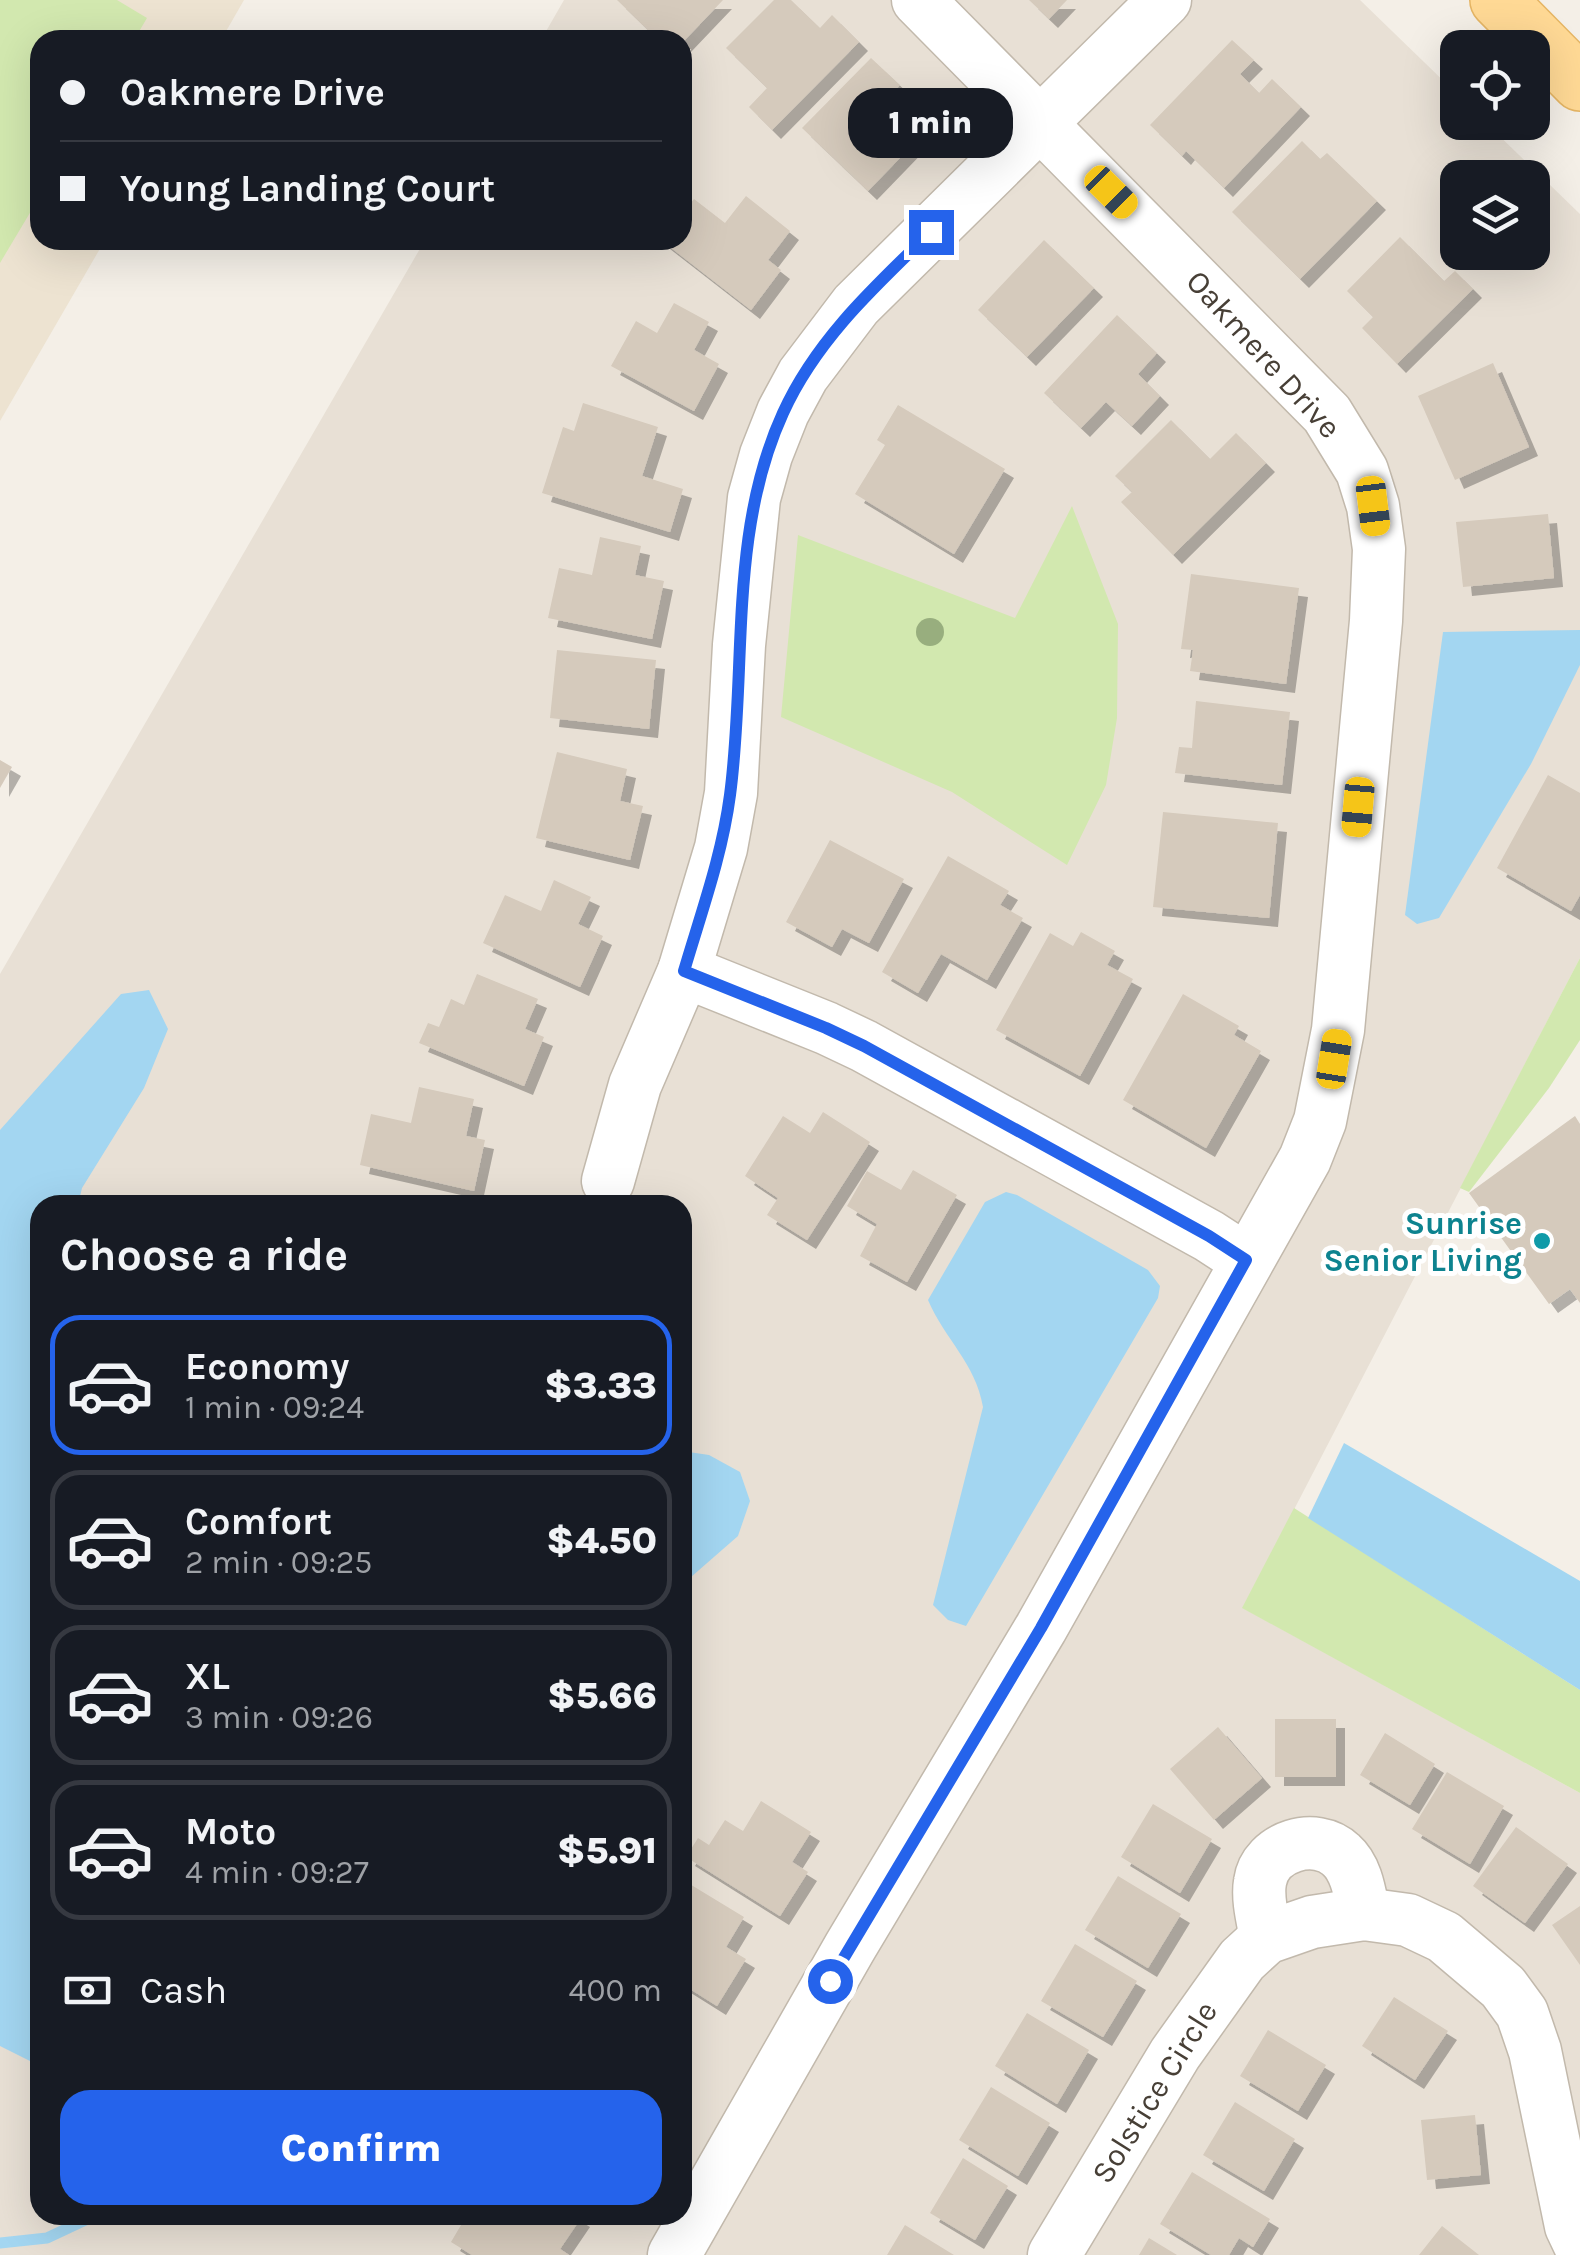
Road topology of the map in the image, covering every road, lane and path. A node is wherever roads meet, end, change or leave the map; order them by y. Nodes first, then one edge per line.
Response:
1 (918, 0) edge
2 (1165, 0) edge
3 (1498, 0) edge
4 (1580, 83) edge
5 (1042, 122) junction
6 (684, 971) junction
7 (608, 1181) dead end
8 (1246, 1260) junction
9 (1364, 1914) junction
10 (1266, 1938) junction
11 (692, 2224) edge
12 (691, 2225) edge
13 (1580, 2245) edge
14 (674, 2255) edge
15 (1054, 2255) edge

1 - 5 street, Oakmere Drive
2 - 5 street
3 - 4 main road
5 - 6 street
5 - 8 street, Oakmere Drive
6 - 7 street
6 - 8 street
8 - 11 street, Oakmere Drive
9 - 10 street, Solstice Circle
9 - 10 street
9 - 13 street, Solstice Circle
10 - 15 street, Solstice Circle
12 - 14 street, Oakmere Drive

